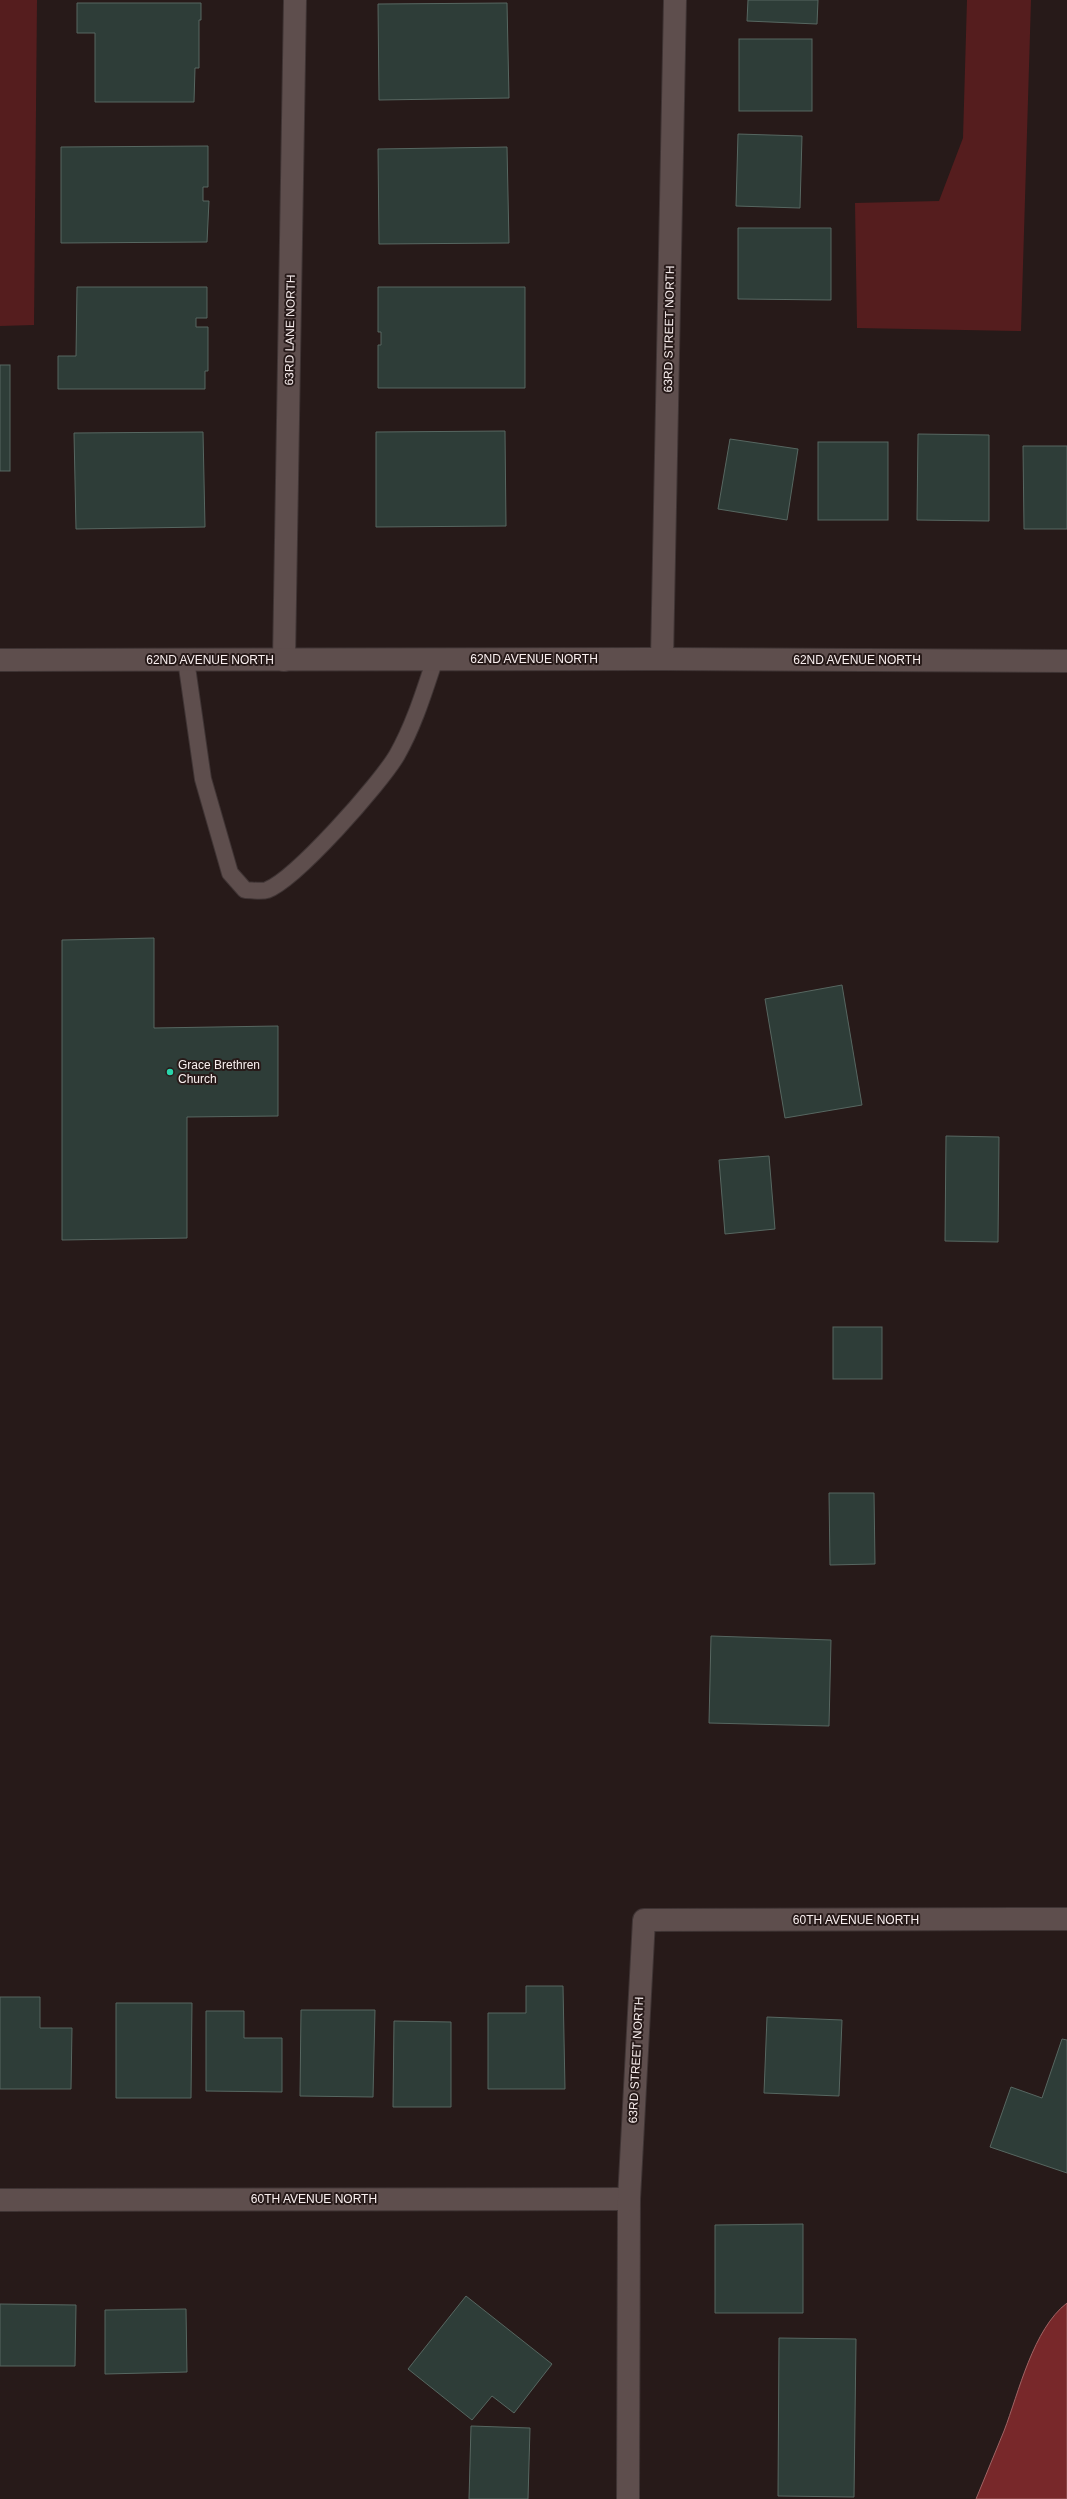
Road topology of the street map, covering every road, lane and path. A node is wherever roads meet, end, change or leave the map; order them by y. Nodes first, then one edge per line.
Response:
1 (295, 0) edge
2 (675, 0) edge
3 (435, 659) junction
4 (662, 659) junction
5 (0, 660) edge
6 (186, 660) junction
7 (284, 660) junction
8 (1067, 661) edge
9 (644, 1920) joint
10 (1067, 1920) edge
11 (629, 2199) junction
12 (0, 2200) edge
13 (628, 2499) edge

1 - 7 street, 63RD LANE NORTH
2 - 4 street, 63RD STREET NORTH
3 - 4 street, 62ND AVENUE NORTH
3 - 6 lane
3 - 7 street, 62ND AVENUE NORTH
4 - 8 street, 62ND AVENUE NORTH
5 - 6 street, 62ND AVENUE NORTH
6 - 7 street, 62ND AVENUE NORTH
9 - 10 street, 60TH AVENUE NORTH
9 - 11 street, 63RD STREET NORTH
11 - 12 street, 60TH AVENUE NORTH
11 - 13 street, 63RD STREET NORTH

